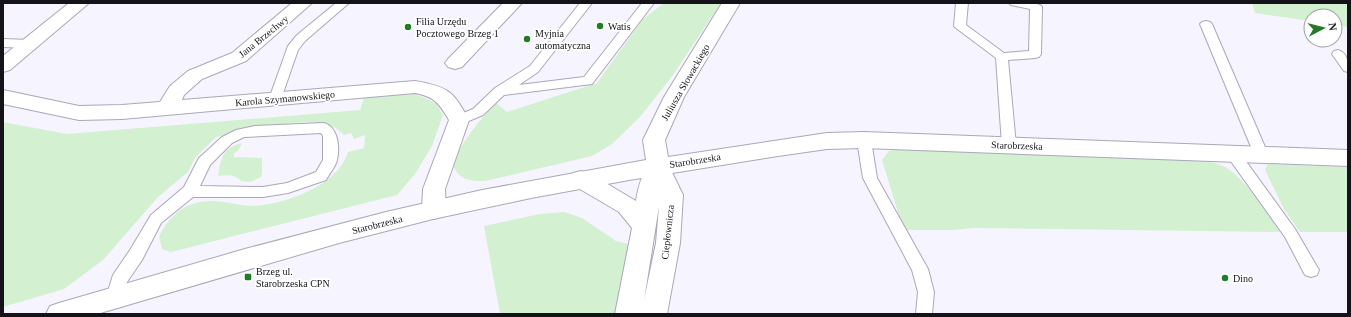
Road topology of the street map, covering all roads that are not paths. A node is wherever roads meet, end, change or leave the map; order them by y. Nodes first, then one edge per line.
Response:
1 (80, 3) edge
2 (303, 3) edge
3 (343, 3) edge
4 (513, 3) edge
5 (586, 3) edge
6 (648, 3) edge
7 (732, 3) edge
8 (962, 3) edge
9 (1015, 3) edge
10 (1206, 24) dead end
11 (3, 43) edge
12 (30, 44) junction
13 (1338, 54) dead end
14 (1002, 57) junction
15 (455, 63) dead end
16 (3, 66) edge
17 (1348, 68) edge
18 (500, 91) junction
19 (3, 97) edge
20 (275, 99) junction
21 (166, 108) junction
22 (459, 120) junction
23 (864, 140) junction
24 (1009, 145) junction
25 (1232, 153) junction
26 (1261, 154) junction
27 (1348, 158) edge
28 (658, 166) junction
29 (580, 179) junction
30 (190, 191) junction
31 (434, 210) junction
32 (644, 226) junction
33 (1311, 270) dead end
34 (114, 298) junction
35 (59, 314) edge
36 (628, 314) edge
37 (654, 314) edge
38 (924, 314) edge

1 - 12 street
2 - 21 street, Jana Brzechwy
3 - 20 lane
4 - 15 street
5 - 18 lane
6 - 18 lane
7 - 28 street, Juliusza Słowackiego
8 - 14 lane
9 - 14 lane
10 - 26 lane
11 - 12 lane
12 - 16 street
13 - 17 lane
14 - 24 lane
18 - 22 lane
19 - 21 street, Karola Szymanowskiego
20 - 21 street, Karola Szymanowskiego
20 - 22 street, Karola Szymanowskiego
22 - 31 street
23 - 24 street, Starobrzeska
23 - 28 street, Starobrzeska
23 - 38 lane
24 - 25 street, Starobrzeska
25 - 26 street, Starobrzeska
25 - 33 lane
26 - 27 street, Starobrzeska
28 - 29 street, Starobrzeska
28 - 32 street
28 - 37 street, Ciepłownicza
29 - 31 street, Starobrzeska
29 - 32 street
30 - 30 lane
30 - 34 lane
31 - 34 street, Starobrzeska
32 - 36 street
34 - 35 street, Starobrzeska

